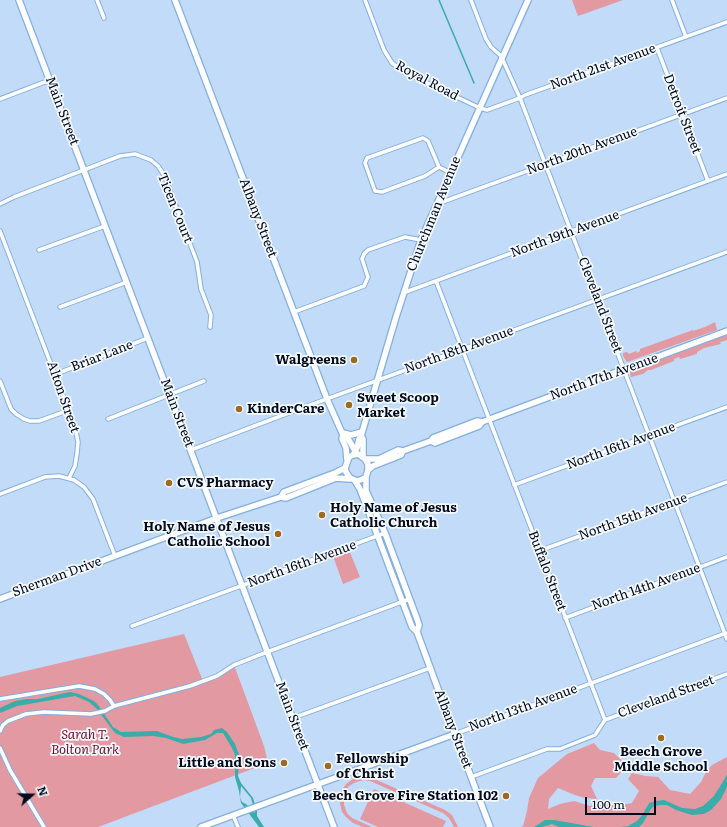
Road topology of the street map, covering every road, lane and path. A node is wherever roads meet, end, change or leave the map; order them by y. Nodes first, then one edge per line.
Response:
1 (19, 0) edge
2 (97, 0) edge
3 (175, 0) edge
4 (365, 0) edge
5 (471, 0) edge
6 (528, 0) edge
7 (672, 0) edge
8 (104, 18) dead end
9 (727, 22) edge
10 (686, 37) junction
11 (657, 48) junction
12 (502, 58) junction
13 (50, 80) junction
14 (520, 98) junction
15 (727, 98) edge
16 (0, 99) edge
17 (480, 108) junction
18 (682, 114) junction
19 (545, 164) junction
20 (439, 167) junction
21 (84, 169) junction
22 (451, 173) junction
23 (727, 174) edge
24 (708, 181) junction
25 (0, 204) edge
26 (437, 204) junction
27 (105, 226) junction
28 (0, 231) edge
29 (571, 232) junction
30 (421, 240) junction
31 (39, 250) dead end
32 (727, 252) edge
33 (436, 281) junction
34 (127, 282) junction
35 (404, 293) junction
36 (597, 300) junction
37 (60, 307) dead end
38 (294, 312) junction
39 (210, 327) dead end
40 (727, 331) edge
41 (148, 338) junction
42 (462, 349) junction
43 (624, 369) junction
44 (56, 374) junction
45 (377, 380) junction
46 (0, 381) edge
47 (204, 381) dead end
48 (170, 394) junction
49 (327, 399) junction
50 (727, 407) edge
51 (69, 410) junction
52 (108, 419) dead end
53 (489, 419) junction
54 (342, 434) junction
55 (362, 434) junction
56 (649, 436) junction
57 (191, 450) junction
58 (403, 451) junction
59 (359, 455) junction
60 (347, 460) junction
61 (345, 468) junction
62 (368, 470) junction
63 (366, 477) junction
64 (69, 478) junction
65 (353, 480) junction
66 (727, 482) edge
67 (514, 485) junction
68 (0, 494) edge
69 (281, 497) junction
70 (674, 502) junction
71 (217, 518) junction
72 (385, 533) junction
73 (378, 536) junction
74 (539, 551) junction
75 (115, 556) junction
76 (727, 557) edge
77 (700, 568) junction
78 (242, 586) junction
79 (0, 599) edge
80 (405, 601) junction
81 (565, 618) junction
82 (132, 626) dead end
83 (417, 632) junction
84 (726, 633) edge
85 (727, 639) edge
86 (267, 652) junction
87 (430, 668) junction
88 (727, 674) edge
89 (590, 683) junction
90 (0, 699) edge
91 (114, 706) junction
92 (293, 718) junction
93 (604, 720) junction
94 (1, 729) edge
95 (455, 734) junction
96 (0, 748) edge
97 (471, 777) junction
98 (318, 784) junction
99 (236, 814) junction
100 (44, 827) edge
101 (201, 827) edge
102 (238, 827) edge
103 (334, 827) edge
104 (490, 827) edge

1 - 13 main road, Main Street
2 - 8 street
3 - 38 main road, Albany Street
4 - 17 street, Royal Road
5 - 12 street, Cleveland Street
6 - 12 main road, Churchman Avenue
7 - 10 street
9 - 10 street, North 21st Avenue
10 - 11 street, North 21st Avenue
11 - 14 street, North 21st Avenue
11 - 18 street, Detroit Street
12 - 14 street, Cleveland Street
12 - 17 main road, Churchman Avenue
13 - 16 street
13 - 21 main road, Main Street
14 - 17 street, North 21st Avenue
14 - 19 street, Cleveland Street
15 - 18 street, North 20th Avenue
17 - 22 main road, Churchman Avenue
18 - 19 street, North 20th Avenue
18 - 24 street, Detroit Street
19 - 26 street, North 20th Avenue
19 - 29 street, Cleveland Street
20 - 20 street
20 - 22 street
21 - 25 street, Ticen Court
21 - 27 main road, Main Street
21 - 39 street, Ticen Court
22 - 26 main road, Churchman Avenue
23 - 24 street, North 19th Avenue
24 - 29 street, North 19th Avenue
26 - 30 main road, Churchman Avenue
27 - 31 street
27 - 34 main road, Main Street
28 - 44 street, Alton Street
29 - 33 street, North 19th Avenue
29 - 36 street, Cleveland Street
30 - 35 main road, Churchman Avenue
30 - 38 street
32 - 36 street, North 18th Avenue
33 - 35 street, North 19th Avenue
33 - 42 street, Buffalo Street
34 - 37 street
34 - 41 main road, Main Street
35 - 45 main road, Churchman Avenue
36 - 42 street, North 18th Avenue
36 - 43 street, Cleveland Street
38 - 49 main road, Albany Street
40 - 43 main road, North 17th Avenue
41 - 44 street, Briar Lane
41 - 48 main road, Main Street
42 - 45 street, North 18th Avenue
42 - 53 street, Buffalo Street
43 - 53 main road, North 17th Avenue
43 - 56 street, Cleveland Street
44 - 51 street, Alton Street
45 - 49 street, North 18th Avenue
45 - 55 main road, Churchman Avenue
46 - 51 street
47 - 48 street
48 - 52 street
48 - 57 main road, Main Street
49 - 54 main road, Albany Street
49 - 57 street, North 18th Avenue
50 - 56 street, North 16th Avenue
51 - 64 street, Alton Street
53 - 58 main road, North 17th Avenue
53 - 67 street, Buffalo Street
54 - 55 main road
54 - 59 main road, Albany Street
54 - 60 main road, Albany Street
55 - 59 main road, Churchman Avenue
55 - 59 main road, Churchman Avenue
56 - 67 street, North 16th Avenue
56 - 70 street, Cleveland Street
57 - 71 main road, Main Street
58 - 59 main road, North 17th Avenue
58 - 62 main road, North 17th Avenue
59 - 60 main road
59 - 62 main road
60 - 61 main road
61 - 65 main road
61 - 69 main road
62 - 63 main road
63 - 65 main road
63 - 72 main road, Albany Street
64 - 68 street
64 - 75 street
65 - 69 main road
65 - 73 main road, Albany Street
66 - 70 street, North 15th Avenue
67 - 74 street, Buffalo Street
69 - 71 main road
70 - 74 street, North 15th Avenue
70 - 77 street, Cleveland Street
71 - 75 main road, Sherman Drive
71 - 78 main road, Main Street
72 - 73 street, North 16th Avenue
72 - 83 main road, Albany Street
73 - 78 street, North 16th Avenue
73 - 80 main road, Albany Street
74 - 81 street, Buffalo Street
75 - 79 main road, Sherman Drive
76 - 77 street, North 14th Avenue
77 - 81 street, North 14th Avenue
77 - 84 street, Cleveland Street
78 - 82 street, North 16th Avenue
78 - 86 main road, Main Street
80 - 83 main road, Albany Street
80 - 86 street
81 - 89 street, Buffalo Street
83 - 87 main road, Albany Street
84 - 85 street, Cleveland Street
84 - 89 street, North 13th Avenue
86 - 91 street
86 - 92 main road, Main Street
87 - 92 street
87 - 95 main road, Albany Street
88 - 93 street, Cleveland Street
89 - 93 street, Buffalo Street
89 - 95 street, North 13th Avenue
90 - 91 street
91 - 94 street
92 - 98 main road, Main Street
93 - 97 street
95 - 97 main road, Albany Street
95 - 98 main road, North 13th Avenue
96 - 100 street
97 - 104 main road, Albany Street
98 - 99 main road, North 13th Avenue
98 - 103 main road, Main Street
99 - 101 main road, North 13th Avenue
99 - 102 street

